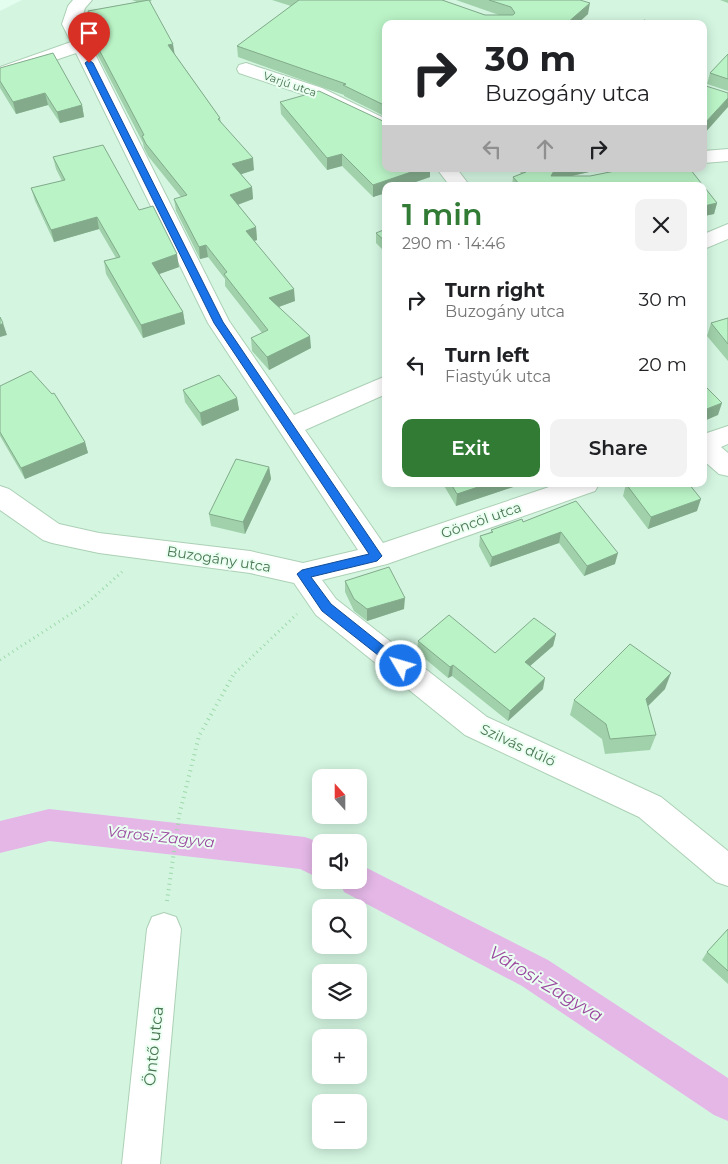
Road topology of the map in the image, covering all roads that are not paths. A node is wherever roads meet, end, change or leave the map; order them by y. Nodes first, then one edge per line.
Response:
1 (83, 0) edge
2 (80, 45) junction
3 (246, 69) dead end
4 (0, 73) edge
5 (382, 124) edge
6 (728, 155) edge
7 (707, 157) edge
8 (449, 172) edge
9 (457, 182) edge
10 (728, 231) edge
11 (707, 241) edge
12 (382, 386) edge
13 (289, 427) junction
14 (728, 435) edge
15 (707, 442) edge
16 (707, 450) edge
17 (728, 467) edge
18 (577, 487) edge
19 (0, 496) edge
20 (377, 556) junction
21 (310, 584) junction
22 (728, 871) edge
23 (164, 929) road end
24 (141, 1164) edge

1 - 2 street
2 - 4 street
2 - 13 street
3 - 5 street, Varjú utca
6 - 7 street
8 - 9 street
10 - 11 street
12 - 13 street
13 - 20 street
14 - 15 street
16 - 17 street
18 - 20 street, Göncöl utca
19 - 21 street, Buzogány utca
20 - 21 street, Buzogány utca
21 - 22 street, Szilvás dűlő
23 - 24 street, Öntő utca

